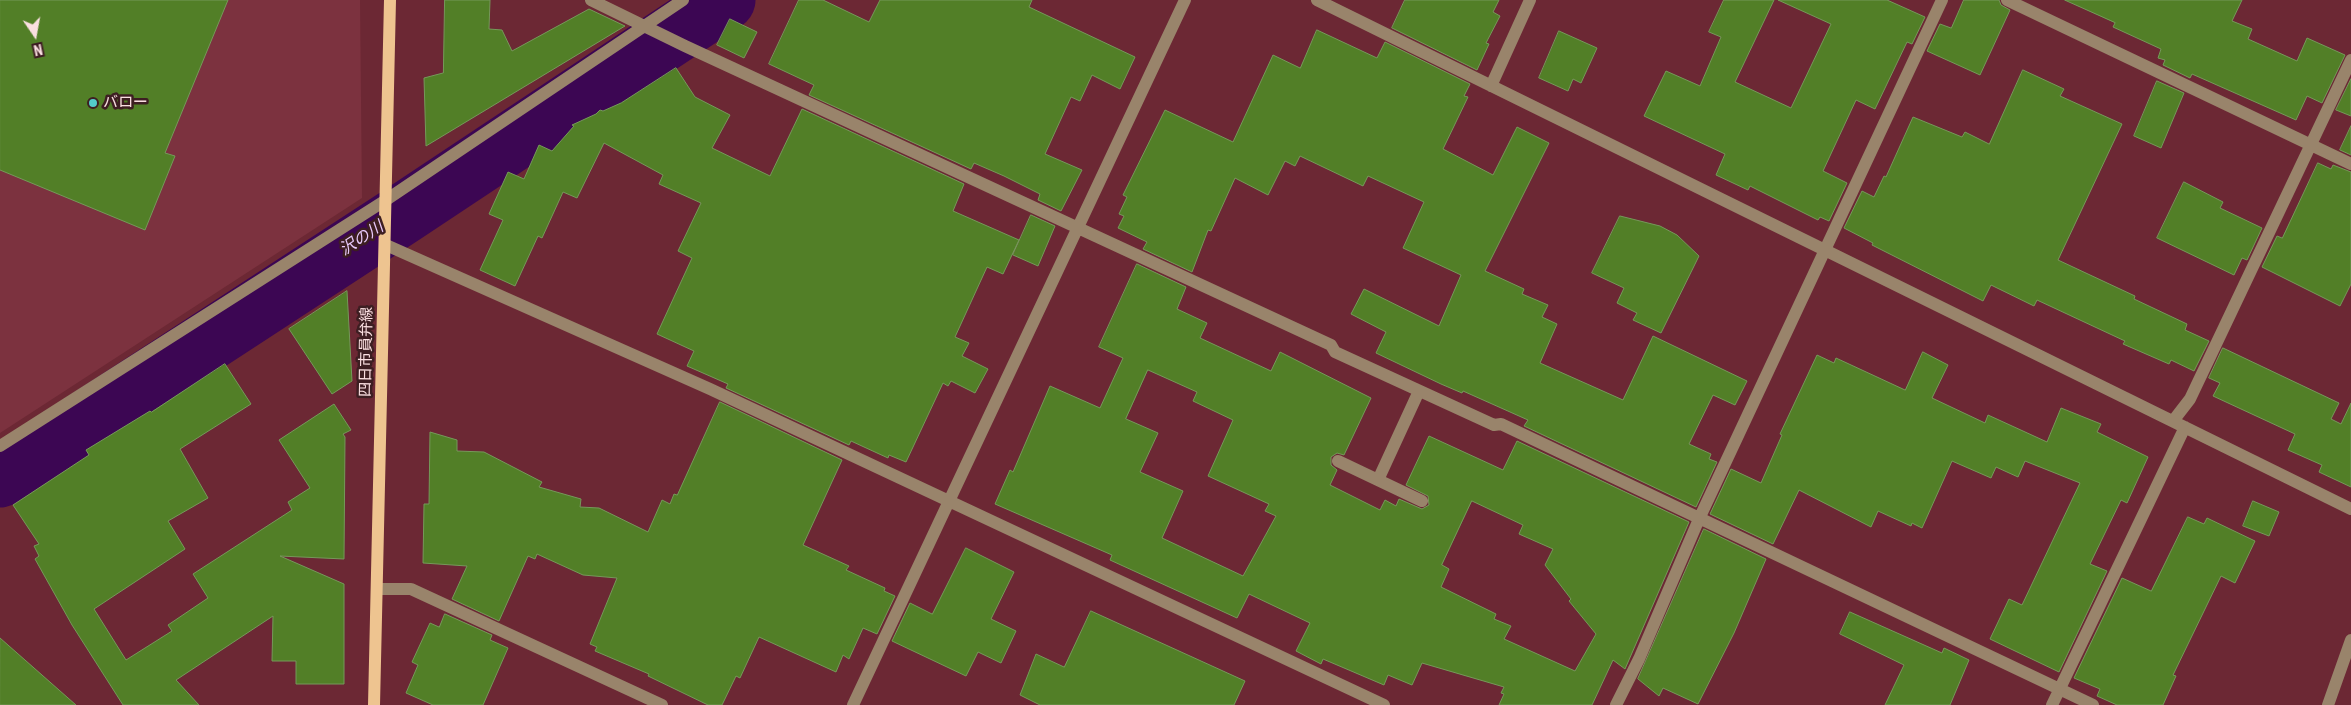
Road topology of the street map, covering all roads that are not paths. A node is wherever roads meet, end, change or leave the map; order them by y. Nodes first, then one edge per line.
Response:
1 (390, 0) edge
2 (591, 0) edge
3 (683, 0) edge
4 (1185, 0) edge
5 (1317, 0) edge
6 (1530, 0) edge
7 (1942, 0) edge
8 (2007, 0) edge
9 (648, 28) junction
10 (2351, 60) edge
11 (1491, 86) junction
12 (2311, 145) junction
13 (2351, 164) edge
14 (386, 203) junction
15 (1078, 227) junction
16 (386, 245) junction
17 (1824, 252) junction
18 (1419, 391) junction
19 (2173, 421) junction
20 (2185, 427) junction
21 (0, 446) edge
22 (1338, 462) dead end
23 (1378, 480) junction
24 (948, 500) junction
25 (1422, 501) dead end
26 (2351, 509) edge
27 (1700, 519) junction
28 (377, 589) junction
29 (2351, 640) edge
30 (2059, 689) junction
31 (374, 705) edge
32 (662, 705) edge
33 (853, 705) edge
34 (1384, 705) edge
35 (1616, 705) edge
36 (2052, 705) edge
37 (2093, 705) edge
38 (2328, 705) edge

1 - 14 main road, 四日市員弁線
2 - 9 street
3 - 9 street
4 - 15 street
5 - 11 street
6 - 11 street
7 - 17 street
8 - 12 street
9 - 14 street
9 - 15 street
10 - 12 street
11 - 17 street
12 - 13 street
12 - 19 street
14 - 16 main road, 四日市員弁線
14 - 21 street
15 - 18 street
15 - 24 street
16 - 24 street
16 - 28 main road, 四日市員弁線
17 - 19 street
17 - 27 street
18 - 23 street
18 - 27 street
19 - 20 street
20 - 26 street
20 - 30 street
22 - 23 street
23 - 25 street
24 - 33 street
24 - 34 street
27 - 30 street
27 - 35 street
28 - 31 main road, 四日市員弁線
28 - 32 street
29 - 38 street
30 - 36 street
30 - 37 street

